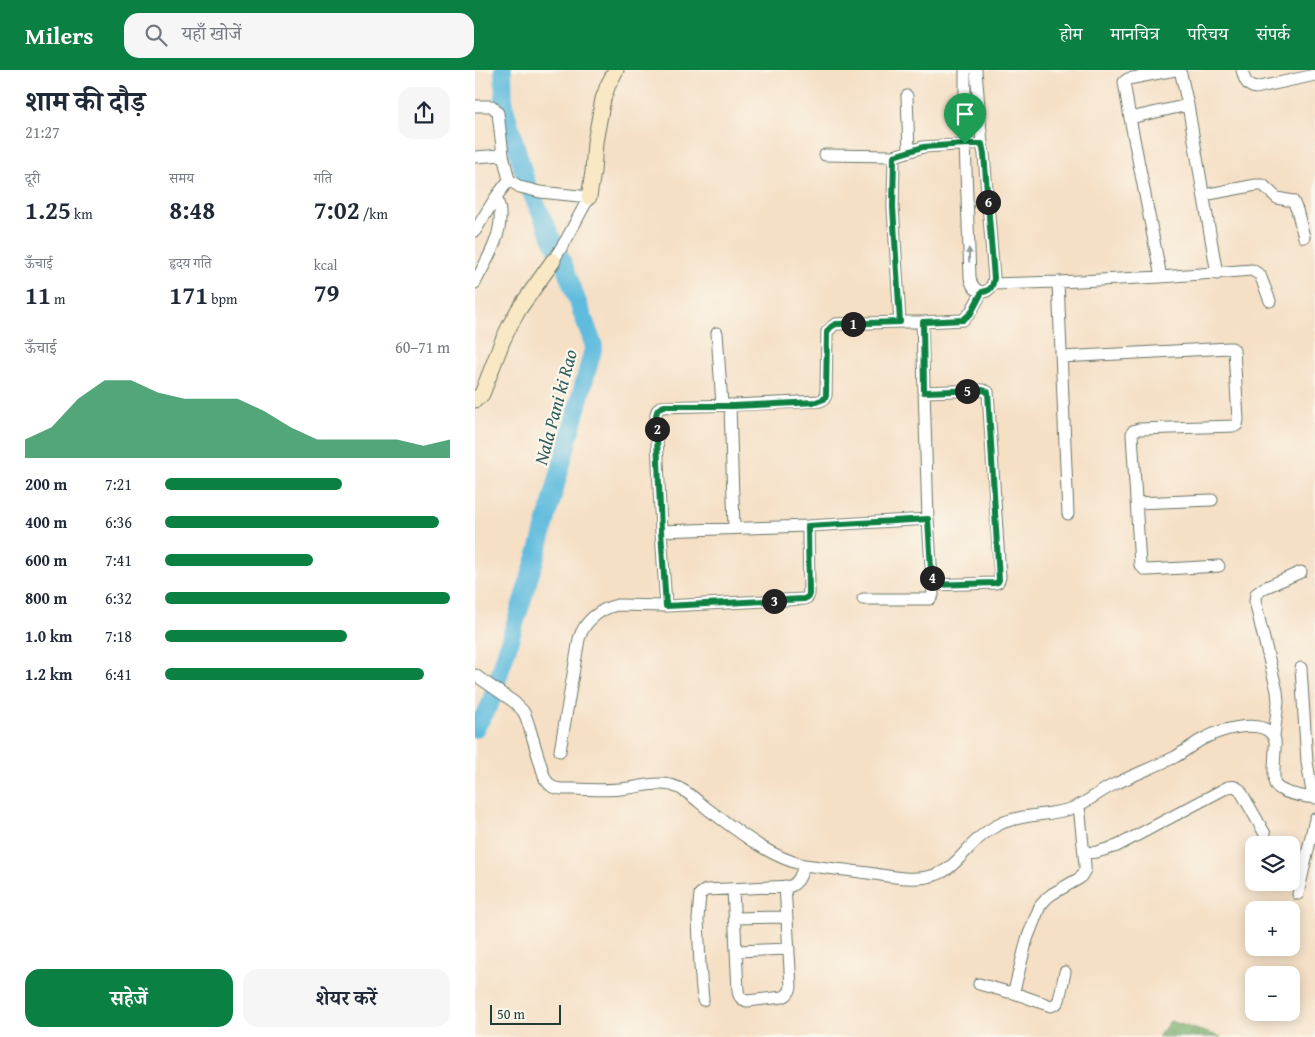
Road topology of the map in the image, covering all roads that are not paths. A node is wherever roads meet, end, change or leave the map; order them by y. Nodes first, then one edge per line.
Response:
1 (616, 70) edge
2 (965, 70) edge
3 (976, 70) edge
4 (1242, 70) edge
5 (1159, 71) edge
6 (1315, 75) edge
7 (907, 96) dead end
8 (1189, 105) junction
9 (475, 106) edge
10 (1130, 118) junction
11 (965, 144) junction
12 (982, 144) junction
13 (909, 151) junction
14 (503, 155) junction
15 (825, 156) dead end
16 (894, 156) junction
17 (475, 157) edge
18 (509, 180) junction
19 (1204, 194) junction
20 (496, 197) junction
21 (589, 197) junction
22 (475, 231) edge
23 (1304, 237) dead end
24 (553, 261) joint
25 (1217, 274) junction
26 (1161, 277) junction
27 (1058, 282) junction
28 (475, 283) edge
29 (993, 284) junction
30 (982, 292) junction
31 (1270, 301) dead end
32 (900, 322) junction
33 (923, 322) junction
34 (717, 332) dead end
35 (1062, 357) junction
36 (924, 392) junction
37 (475, 400) edge
38 (726, 405) junction
39 (1212, 500) dead end
40 (1137, 503) junction
41 (1068, 514) dead end
42 (928, 519) junction
43 (808, 526) junction
44 (734, 528) junction
45 (661, 531) junction
46 (1219, 566) dead end
47 (1301, 572) dead end
48 (932, 585) junction
49 (863, 599) dead end
50 (666, 606) junction
51 (1301, 668) dead end
52 (478, 677) edge
53 (1274, 736) junction
54 (560, 751) dead end
55 (1314, 798) edge
56 (1079, 805) junction
57 (1315, 819) edge
58 (1265, 834) dead end
59 (1084, 852) junction
60 (804, 866) junction
61 (785, 886) junction
62 (733, 889) junction
63 (1298, 894) dead end
64 (787, 917) junction
65 (734, 918) junction
66 (789, 949) junction
67 (736, 951) junction
68 (1065, 972) dead end
69 (979, 984) dead end
70 (1011, 992) junction
71 (703, 1000) dead end

1 - 21 street
2 - 11 street
3 - 12 street
4 - 6 street
5 - 8 street
5 - 10 street
7 - 13 street
8 - 10 street
8 - 19 street
9 - 14 street
10 - 26 street
11 - 12 street
11 - 13 street
30 -> 11 street
12 - 29 street
13 - 16 street
14 - 17 street
14 - 18 street
15 - 16 street
16 - 32 street
18 - 20 street
18 - 21 street
19 - 23 street
19 - 25 street
20 - 22 street
20 - 28 street
21 - 24 street
24 - 37 street
25 - 26 street
25 - 31 street
26 - 27 street
27 - 29 street
27 - 35 street
29 - 30 street
30 - 33 street
32 - 33 street
32 - 38 street
33 - 36 street
34 - 38 street
35 - 40 street
35 - 41 street
36 - 42 street
36 - 48 street
38 - 44 street
38 - 45 street
39 - 40 street
40 - 46 street
42 - 43 street
42 - 48 street
43 - 44 street
43 - 50 street
44 - 45 street
45 - 50 street
47 - 53 street
48 - 49 street
50 - 54 street
51 - 55 street
52 - 60 street
53 - 55 street
53 - 56 street
56 - 59 street
56 - 60 street
57 - 63 street
58 - 59 street
59 - 70 street
60 - 61 street
61 - 62 street
61 - 64 street
62 - 65 street
62 - 71 street
64 - 65 street
64 - 66 street
65 - 67 street
66 - 67 street
66 - 67 street
68 - 70 street
69 - 70 street

